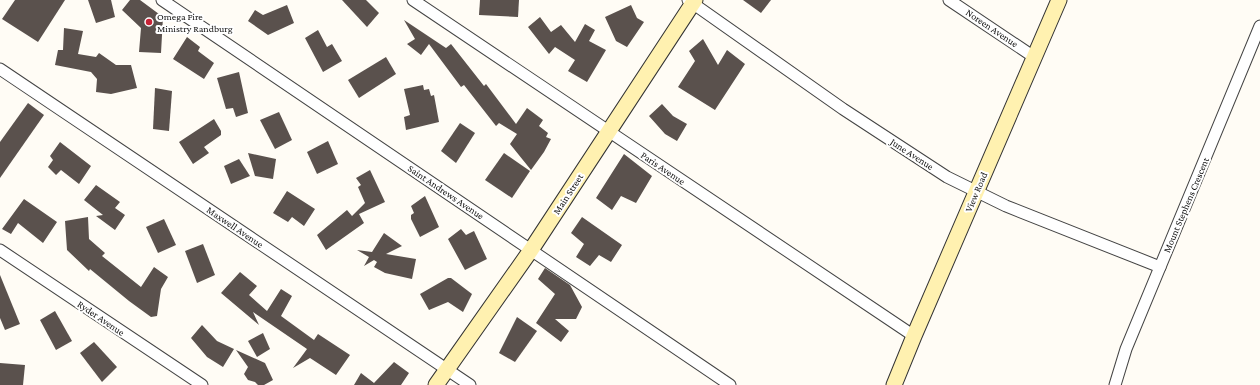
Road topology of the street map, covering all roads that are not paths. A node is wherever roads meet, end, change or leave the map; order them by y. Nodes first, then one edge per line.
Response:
1 (162, 0) edge
2 (414, 0) edge
3 (949, 0) edge
4 (1059, 0) edge
5 (691, 1) edge
6 (1260, 26) edge
7 (1034, 57) junction
8 (0, 69) edge
9 (609, 132) junction
10 (976, 192) junction
11 (0, 250) edge
12 (531, 250) junction
13 (1160, 267) junction
14 (914, 336) junction
15 (446, 370) junction
16 (202, 385) edge
17 (436, 385) edge
18 (470, 385) edge
19 (730, 385) edge
20 (894, 385) edge
21 (1115, 385) edge

1 - 12 street, Saint Andrews Avenue
2 - 9 street, Paris Avenue
3 - 7 street, Noreen Avenue
4 - 7 street, View Road
5 - 9 street, Main Street
5 - 10 street, June Avenue
6 - 13 street, Mount Stephens Crescent
7 - 10 street, View Road
8 - 15 street, Maxwell Avenue
9 - 12 street, Main Street
9 - 14 street, Paris Avenue
10 - 13 street, June Avenue
10 - 14 street, View Road
11 - 16 street, Ryder Avenue
12 - 15 street, Main Street
12 - 19 street, Saint Andrews Avenue
13 - 21 street, Mount Stephens Crescent
14 - 20 street, View Road
15 - 17 street, Main Street
15 - 18 street, Maxwell Avenue

